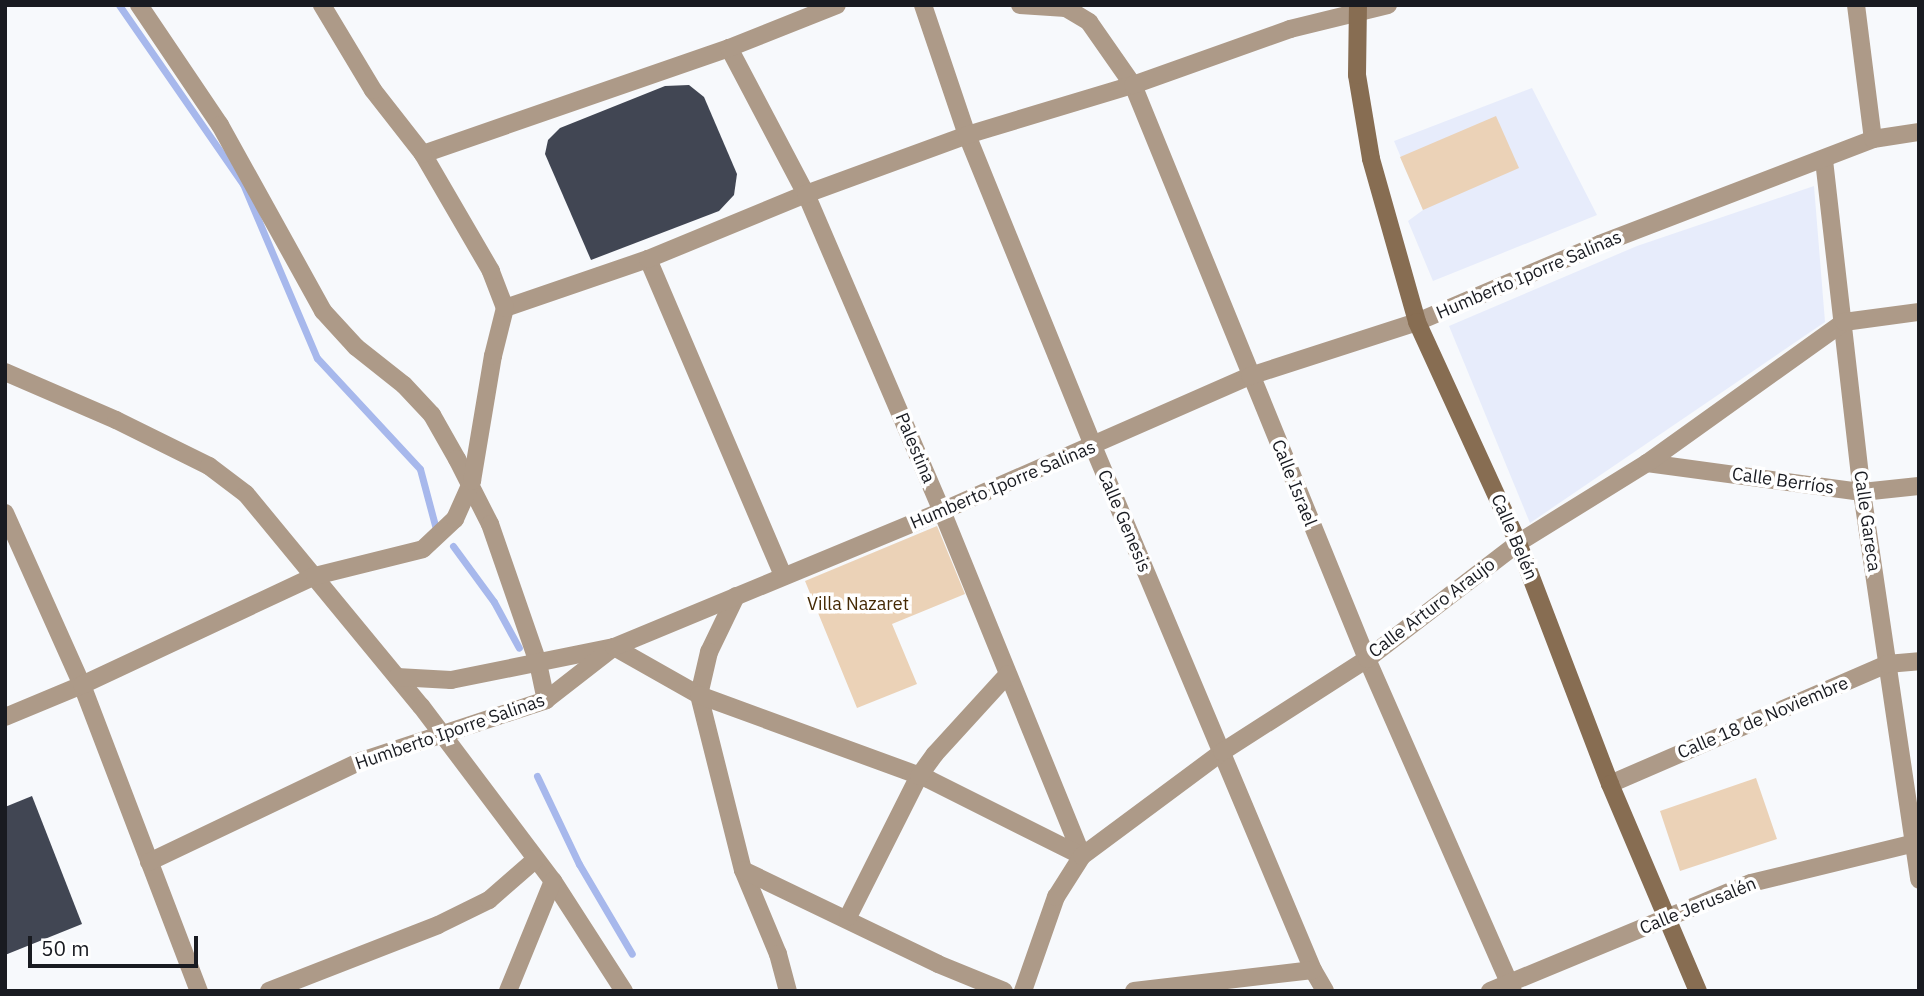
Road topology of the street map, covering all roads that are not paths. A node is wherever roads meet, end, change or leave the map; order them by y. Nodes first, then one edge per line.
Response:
1 (139, 5) edge
2 (838, 5) edge
3 (923, 5) edge
4 (1020, 5) edge
5 (1358, 5) edge
6 (1388, 5) edge
7 (1856, 5) edge
8 (324, 6) edge
9 (729, 48) junction
10 (1133, 85) junction
11 (1919, 132) edge
12 (967, 135) junction
13 (1873, 139) junction
14 (423, 154) junction
15 (1824, 160) junction
16 (806, 194) junction
17 (648, 259) junction
18 (505, 308) junction
19 (1919, 312) edge
20 (1417, 322) junction
21 (1844, 322) junction
22 (5, 372) edge
23 (1250, 376) junction
24 (1093, 446) junction
25 (1647, 463) junction
26 (470, 485) junction
27 (1919, 486) edge
28 (1862, 492) junction
29 (942, 511) junction
30 (5, 513) edge
31 (1518, 543) junction
32 (315, 576) junction
33 (783, 576) junction
34 (736, 596) junction
35 (614, 647) junction
36 (1367, 659) junction
37 (1919, 661) edge
38 (538, 663) junction
39 (1887, 664) junction
40 (1008, 674) junction
41 (397, 677) junction
42 (82, 685) junction
43 (699, 695) junction
44 (546, 700) junction
45 (5, 717) edge
46 (439, 733) junction
47 (1222, 752) junction
48 (919, 776) junction
49 (1610, 784) junction
50 (1916, 842) edge
51 (1083, 856) junction
52 (536, 859) junction
53 (149, 862) junction
54 (743, 870) junction
55 (1919, 880) edge
56 (553, 881) junction
57 (848, 918) junction
58 (1667, 918) junction
59 (1313, 970) junction
60 (1511, 987) edge
61 (199, 991) edge
62 (269, 991) edge
63 (508, 991) edge
64 (624, 991) edge
65 (788, 991) edge
66 (1004, 991) edge
67 (1023, 991) edge
68 (1134, 991) edge
69 (1325, 991) edge
70 (1490, 991) edge
71 (1698, 991) edge

1 - 26 street
2 - 9 street
3 - 12 street, Calle Genesis
4 - 10 street, Calle Israel
5 - 20 main road, Calle Belén, bridge
6 - 10 street
7 - 13 street
8 - 14 street
9 - 14 street
9 - 16 street, Palestina
10 - 12 street
10 - 23 street, Calle Israel
11 - 13 street, Humberto Iporre Salinas
12 - 16 street
12 - 24 street, Calle Genesis
13 - 15 street, Humberto Iporre Salinas
14 - 18 street
15 - 20 street, Humberto Iporre Salinas
15 - 21 street, Calle Gareca
16 - 17 street
16 - 29 street, Palestina
17 - 18 street
17 - 33 street
18 - 26 street
19 - 21 street, Calle Arturo Araujo
20 - 23 street, Humberto Iporre Salinas
20 - 31 main road, Calle Belén
21 - 25 street, Calle Arturo Araujo
21 - 28 street, Calle Gareca
22 - 32 street
23 - 24 street, Humberto Iporre Salinas
23 - 36 street, Calle Israel
24 - 29 street, Humberto Iporre Salinas
24 - 47 street, Calle Genesis
25 - 28 street, Calle Berríos
25 - 31 street, Calle Arturo Araujo
26 - 32 street
26 - 38 street
27 - 28 street, Calle Berríos
28 - 39 street, Calle Gareca
29 - 33 street, Humberto Iporre Salinas
29 - 40 street, Palestina
30 - 42 street
31 - 36 street, Calle Arturo Araujo
31 - 49 main road, Calle Belén
32 - 41 street
32 - 42 street
33 - 34 street, Humberto Iporre Salinas
34 - 35 street, Humberto Iporre Salinas
34 - 43 street
35 - 38 street
35 - 43 street
35 - 44 street, Humberto Iporre Salinas
36 - 47 street, Calle Arturo Araujo
36 - 60 street, Calle Israel
37 - 39 street, Calle 18 de Noviembre
38 - 41 street
38 - 44 street
39 - 49 street, Calle 18 de Noviembre
39 - 50 street, Calle Gareca
40 - 48 street
40 - 51 street, Palestina
41 - 46 street
42 - 45 street
42 - 53 street
43 - 48 street
43 - 54 street
44 - 46 street, Humberto Iporre Salinas
46 - 52 street
46 - 53 street, Humberto Iporre Salinas
47 - 51 street, Calle Arturo Araujo
47 - 59 street, Calle Genesis
48 - 51 street
48 - 57 street
49 - 58 main road, Calle Belén
50 - 55 street, Calle Gareca
50 - 58 street, Calle Jerusalén
51 - 67 street, Calle Arturo Araujo
52 - 56 street
52 - 62 street
53 - 61 street
54 - 57 street
54 - 65 street
56 - 63 street
56 - 64 street
57 - 66 street
58 - 60 street, Calle Jerusalén
58 - 71 main road, Calle Belén
59 - 68 street
59 - 69 street, Calle Genesis
60 - 70 street, Calle Jerusalén

